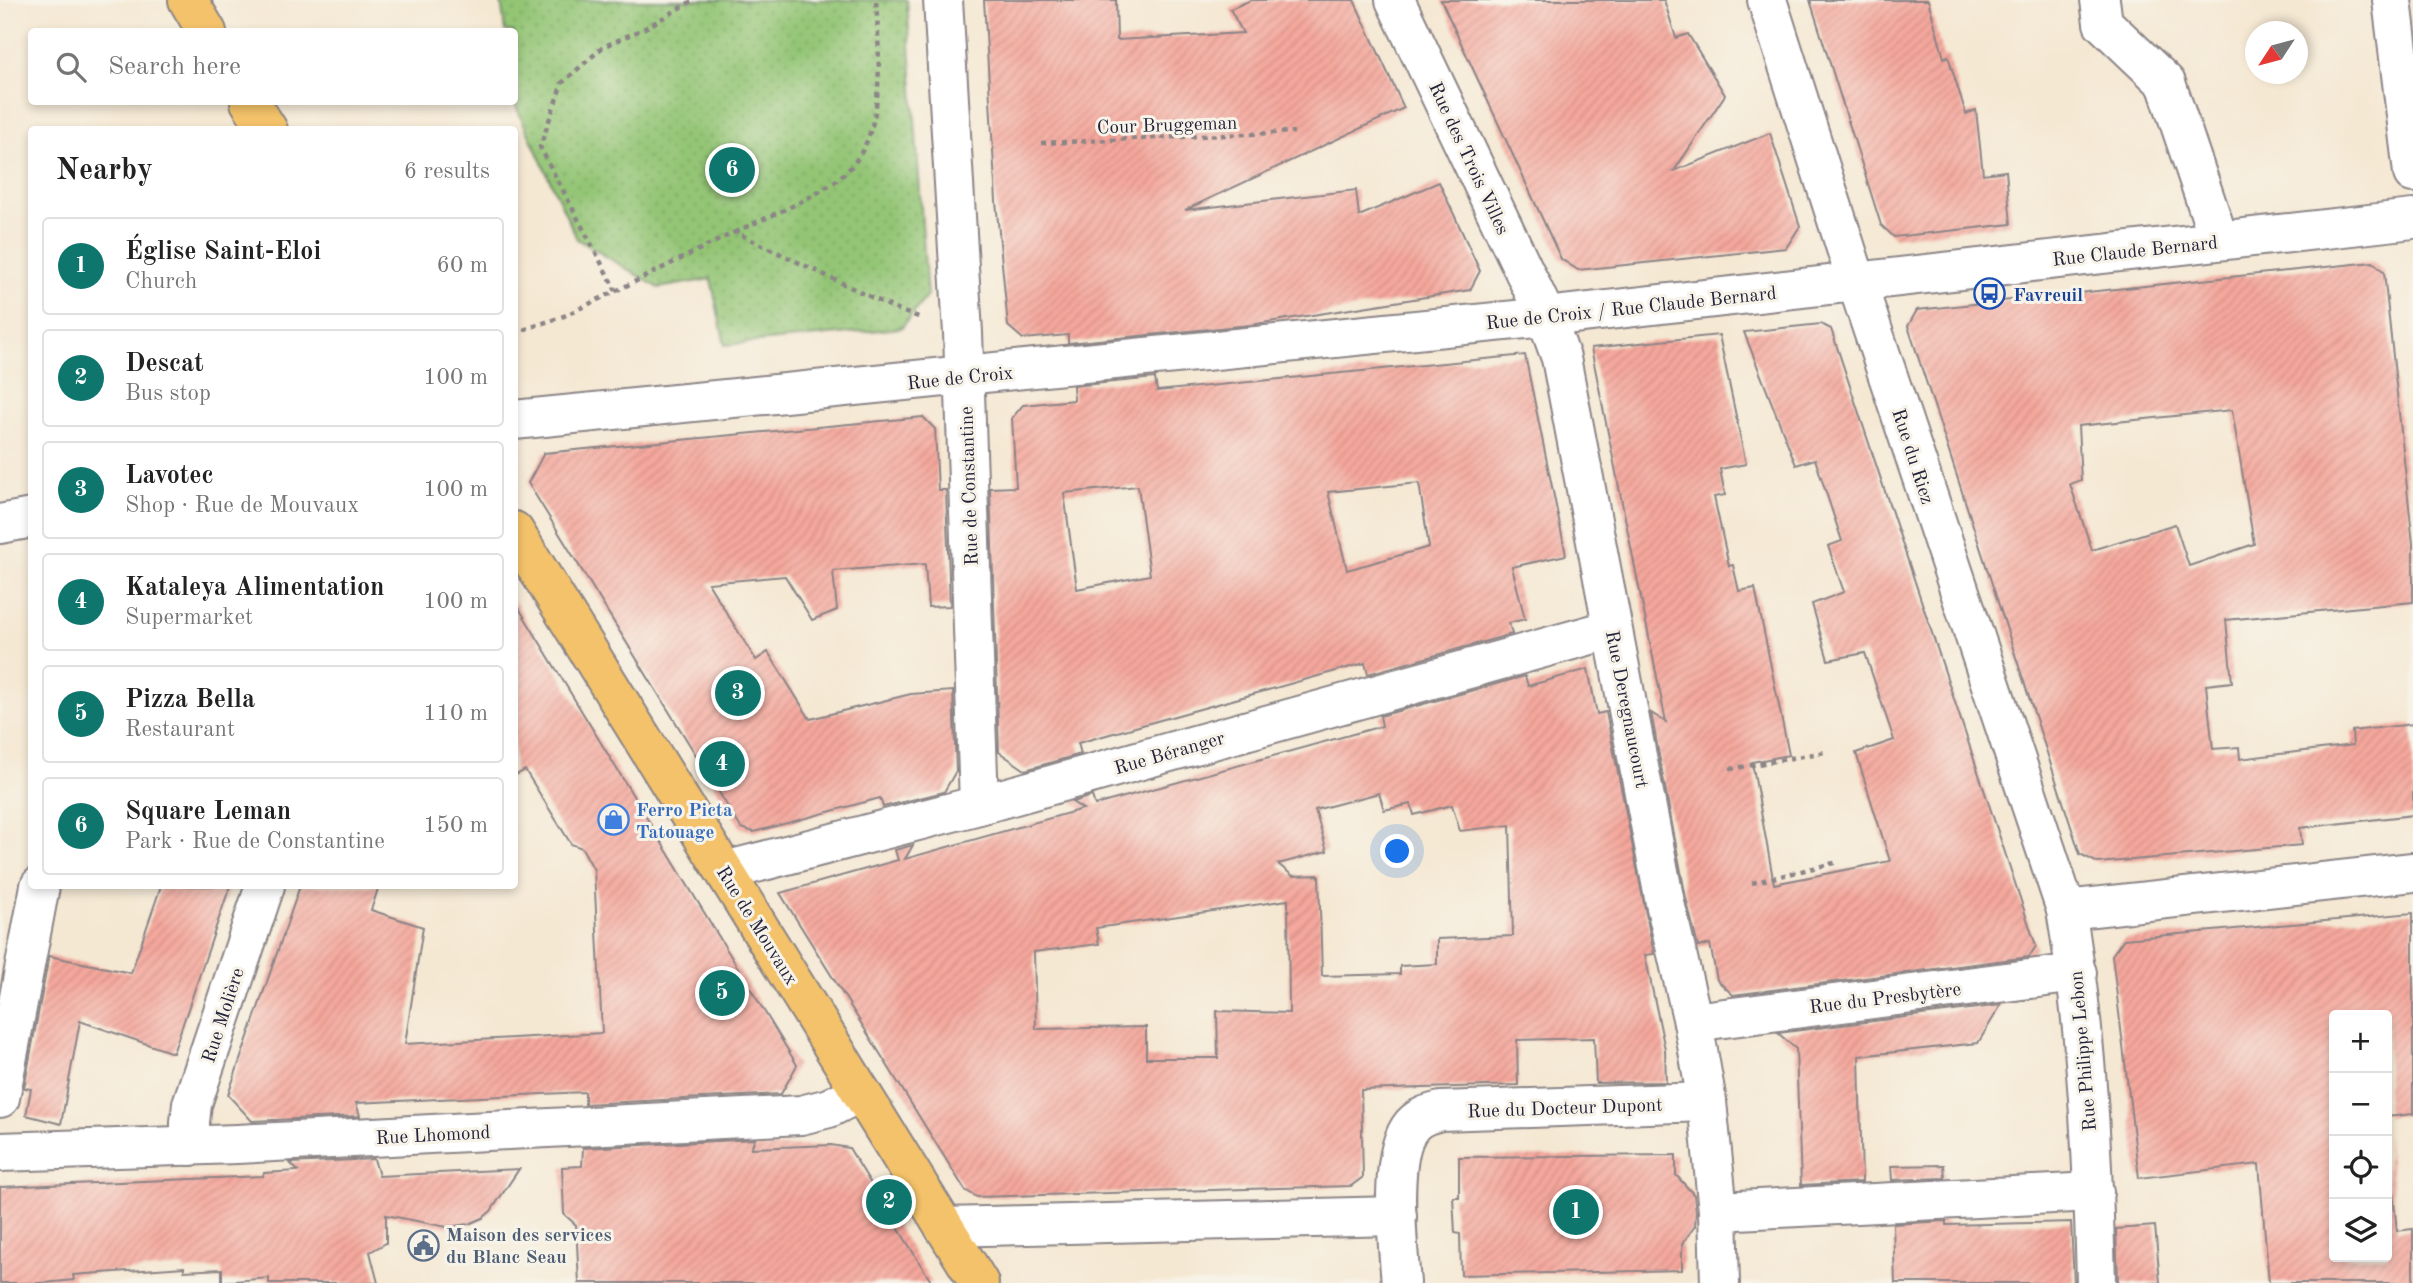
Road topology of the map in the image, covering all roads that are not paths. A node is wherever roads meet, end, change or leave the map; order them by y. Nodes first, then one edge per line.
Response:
1 (188, 0) edge
2 (943, 0) edge
3 (1395, 0) edge
4 (1767, 0) edge
5 (2100, 0) edge
6 (2392, 0) edge
7 (205, 28) edge
8 (252, 105) edge
9 (265, 126) edge
10 (2413, 173) edge
11 (2413, 219) edge
12 (2219, 240) junction
13 (1857, 283) junction
14 (1546, 317) junction
15 (1405, 331) joint
16 (964, 376) junction
17 (518, 420) edge
18 (28, 519) edge
19 (0, 524) edge
20 (518, 537) edge
21 (1612, 629) junction
22 (979, 805) junction
23 (725, 871) junction
24 (2413, 872) edge
25 (39, 889) edge
26 (264, 889) edge
27 (2066, 910) junction
28 (2077, 973) junction
29 (1693, 1022) junction
30 (861, 1092) junction
31 (0, 1098) edge
32 (1707, 1102) junction
33 (191, 1146) junction
34 (0, 1152) edge
35 (2094, 1192) junction
36 (1718, 1211) junction
37 (1397, 1216) junction
38 (944, 1227) junction
39 (979, 1283) edge
40 (1401, 1283) edge
41 (1720, 1283) edge
42 (2096, 1283) edge

1 - 7 main road
2 - 16 street, Rue de Constantine
3 - 14 street, Rue des Trois Villes
4 - 13 street, Rue du Riez
5 - 12 street
6 - 10 street
8 - 9 main road
11 - 12 street, Rue Claude Bernard
12 - 13 street, Rue Claude Bernard
13 - 14 street, Rue de Croix / Rue Claude Bernard
13 - 27 street, Rue du Riez
14 - 15 street, Rue de Croix / Rue Claude Bernard
14 - 21 street, Rue Deregnaucourt
15 - 16 street, Rue de Croix
16 - 17 street, Rue de Croix
16 - 22 street, Rue de Constantine
18 - 19 street
20 - 23 main road, Rue de Mouvaux
21 - 22 street, Rue Béranger
21 - 29 street, Rue Deregnaucourt
22 - 23 street, Rue Béranger
23 - 30 main road, Rue de Mouvaux
24 - 27 street
25 - 31 street
26 - 33 street, Rue Molière
27 - 28 street, Rue Philippe Lebon
28 - 29 street, Rue du Presbytère
28 - 35 street, Rue Philippe Lebon
29 - 32 street, Rue Deregnaucourt
30 - 33 street, Rue Lhomond
30 - 38 main road, Rue de Mouvaux
32 - 36 street
32 - 37 street, Rue du Docteur Dupont
33 - 34 street, Rue Lhomond
35 - 36 street
35 - 42 street, Rue Philippe Lebon
36 - 41 street
37 - 38 street
37 - 40 street, Rue du Docteur Dupont
38 - 39 main road, Rue de Mouvaux

